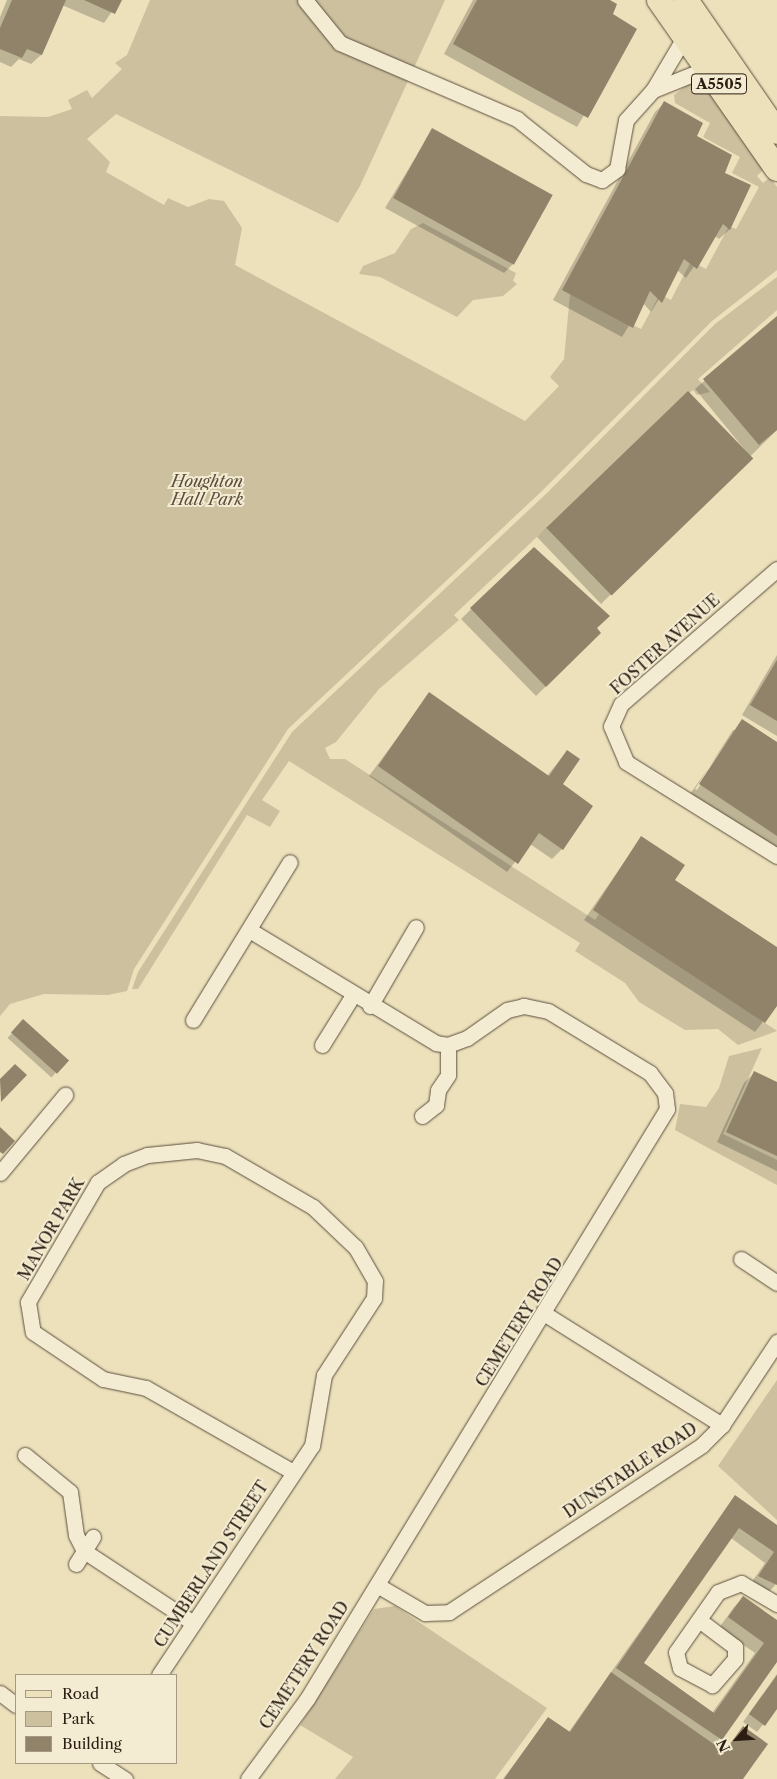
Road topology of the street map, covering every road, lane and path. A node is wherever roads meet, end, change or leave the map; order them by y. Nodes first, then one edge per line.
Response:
1 (306, 0) edge
2 (659, 0) edge
3 (686, 0) edge
4 (685, 36) junction
5 (708, 68) junction
6 (653, 90) junction
7 (777, 132) edge
8 (777, 169) edge
9 (777, 569) edge
10 (777, 856) edge
11 (290, 862) dead end
12 (416, 927) dead end
13 (250, 931) junction
14 (353, 995) junction
15 (370, 1006) junction
16 (194, 1020) dead end
17 (322, 1045) dead end
18 (448, 1045) junction
19 (64, 1095) dead end
20 (422, 1116) dead end
21 (0, 1173) edge
22 (741, 1258) dead end
23 (777, 1283) edge
24 (544, 1314) junction
25 (777, 1342) edge
26 (722, 1425) junction
27 (24, 1455) dead end
28 (293, 1472) junction
29 (93, 1537) dead end
30 (84, 1551) junction
31 (76, 1564) dead end
32 (377, 1585) junction
33 (777, 1604) edge
34 (699, 1620) dead end
35 (193, 1624) junction
36 (160, 1674) edge
37 (0, 1693) edge
38 (15, 1703) edge
39 (102, 1764) edge
40 (124, 1779) edge
41 (248, 1779) edge

1 - 6 street
2 - 4 main road, A5505
3 - 7 main road, A5505
4 - 5 main road, A5505
4 - 6 street
5 - 6 street
5 - 8 main road, A5505
9 - 10 street, FOSTER AVENUE
11 - 13 street
12 - 15 street
13 - 14 street
13 - 16 street
14 - 15 street
14 - 17 street
15 - 18 street
18 - 20 street
18 - 24 street, CEMETERY ROAD
19 - 21 street
22 - 23 street
24 - 26 street, DUNSTABLE ROAD
24 - 32 street, CEMETERY ROAD
25 - 26 street
26 - 32 street, DUNSTABLE ROAD
27 - 30 street
28 - 28 street, MANOR PARK
28 - 35 street, CUMBERLAND STREET
29 - 30 street
30 - 31 street
30 - 35 street
32 - 41 street, CEMETERY ROAD
33 - 34 street
35 - 36 street, CUMBERLAND STREET
37 - 38 street
39 - 40 street

